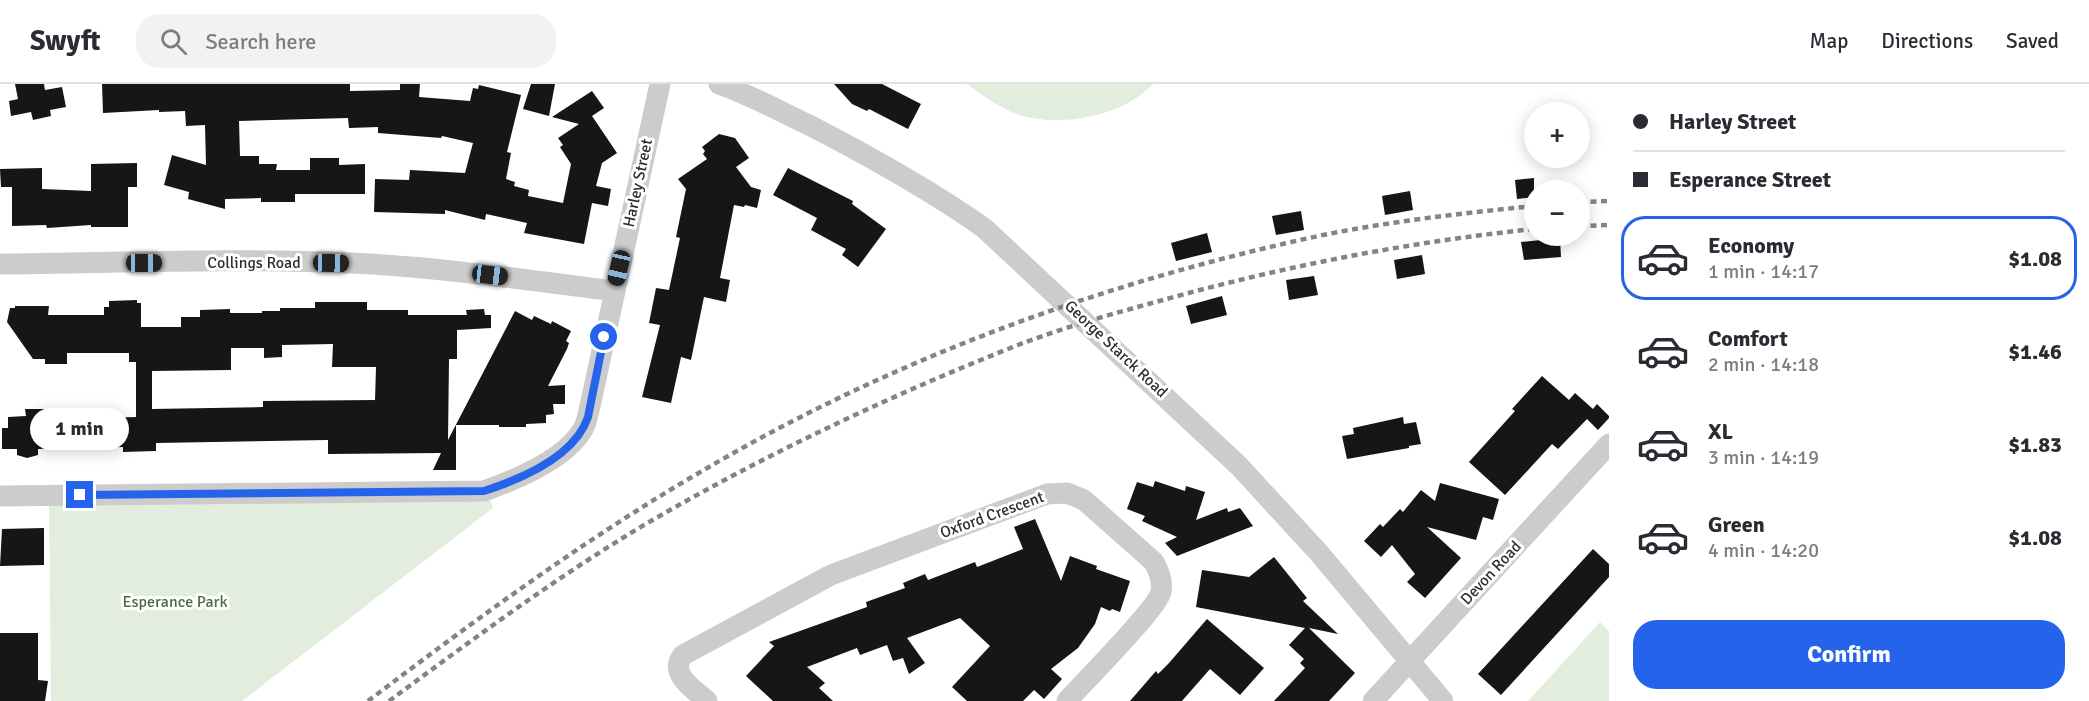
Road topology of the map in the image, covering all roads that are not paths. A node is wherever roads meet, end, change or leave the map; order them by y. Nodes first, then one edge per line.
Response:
1 (660, 84) edge
2 (719, 84) edge
3 (0, 264) edge
4 (614, 291) junction
5 (1609, 444) edge
6 (0, 496) edge
7 (1409, 661) junction
8 (707, 701) edge
9 (1067, 701) edge
10 (1373, 701) edge
11 (1443, 701) edge

1 - 4 street, Harley Street
2 - 7 street, George Starck Road
3 - 4 street, Collings Road
4 - 6 street, Harley Street
5 - 7 street, Devon Road
7 - 10 street, Devon Road
7 - 11 street, George Starck Road
8 - 9 street, Oxford Crescent

